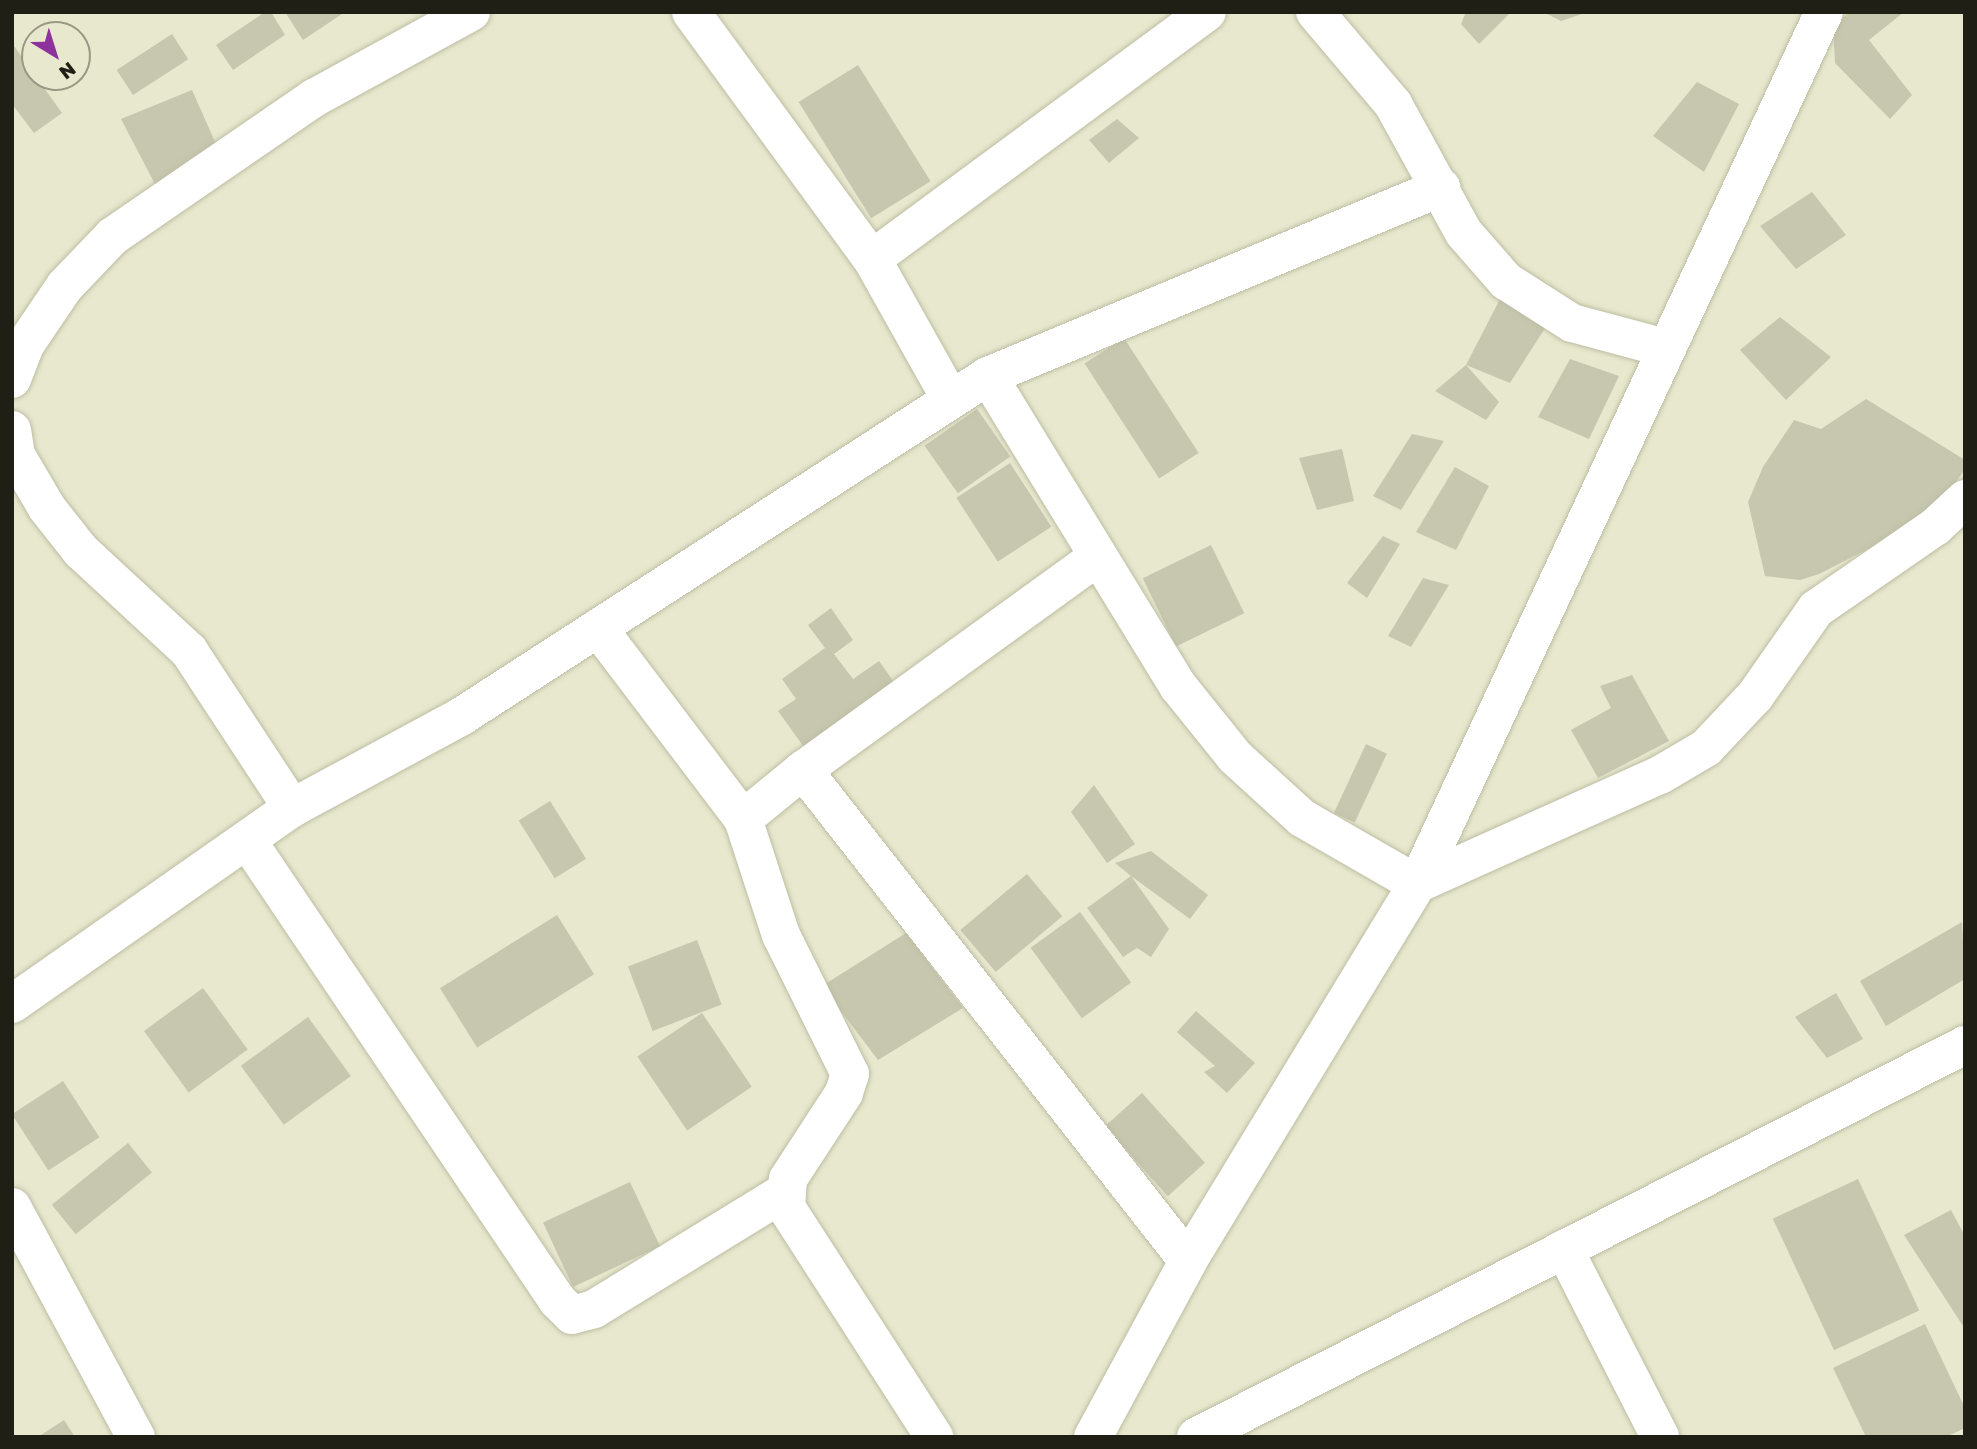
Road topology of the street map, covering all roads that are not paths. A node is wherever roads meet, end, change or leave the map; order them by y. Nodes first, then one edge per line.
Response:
1 (471, 12) edge
2 (691, 12) edge
3 (1207, 12) edge
4 (1315, 12) edge
5 (1824, 12) edge
6 (1441, 187) junction
7 (872, 259) junction
8 (1665, 348) junction
9 (988, 376) junction
10 (12, 379) edge
11 (950, 398) junction
12 (12, 430) edge
13 (1965, 499) edge
14 (1097, 558) junction
15 (598, 628) junction
16 (803, 770) junction
17 (292, 808) junction
18 (743, 819) junction
19 (247, 840) junction
20 (1418, 884) junction
21 (12, 1004) edge
22 (1965, 1045) edge
23 (785, 1192) junction
24 (12, 1208) edge
25 (1564, 1249) junction
26 (1188, 1261) junction
27 (136, 1437) edge
28 (934, 1437) edge
29 (1093, 1437) edge
30 (1196, 1437) edge
31 (1660, 1437) edge

1 - 10 street
2 - 7 street
3 - 7 street
4 - 6 street
5 - 8 street
6 - 8 street
6 - 9 street
7 - 11 street
8 - 20 street
9 - 11 street
9 - 14 street
11 - 15 street
12 - 17 street
13 - 20 street
14 - 16 street
14 - 20 street
15 - 17 street
15 - 18 street
16 - 18 street
16 - 26 street
17 - 19 street
18 - 23 street
19 - 21 street
19 - 23 street
20 - 26 street
22 - 25 street
23 - 28 street
24 - 27 street
25 - 30 street
25 - 31 street
26 - 29 street

